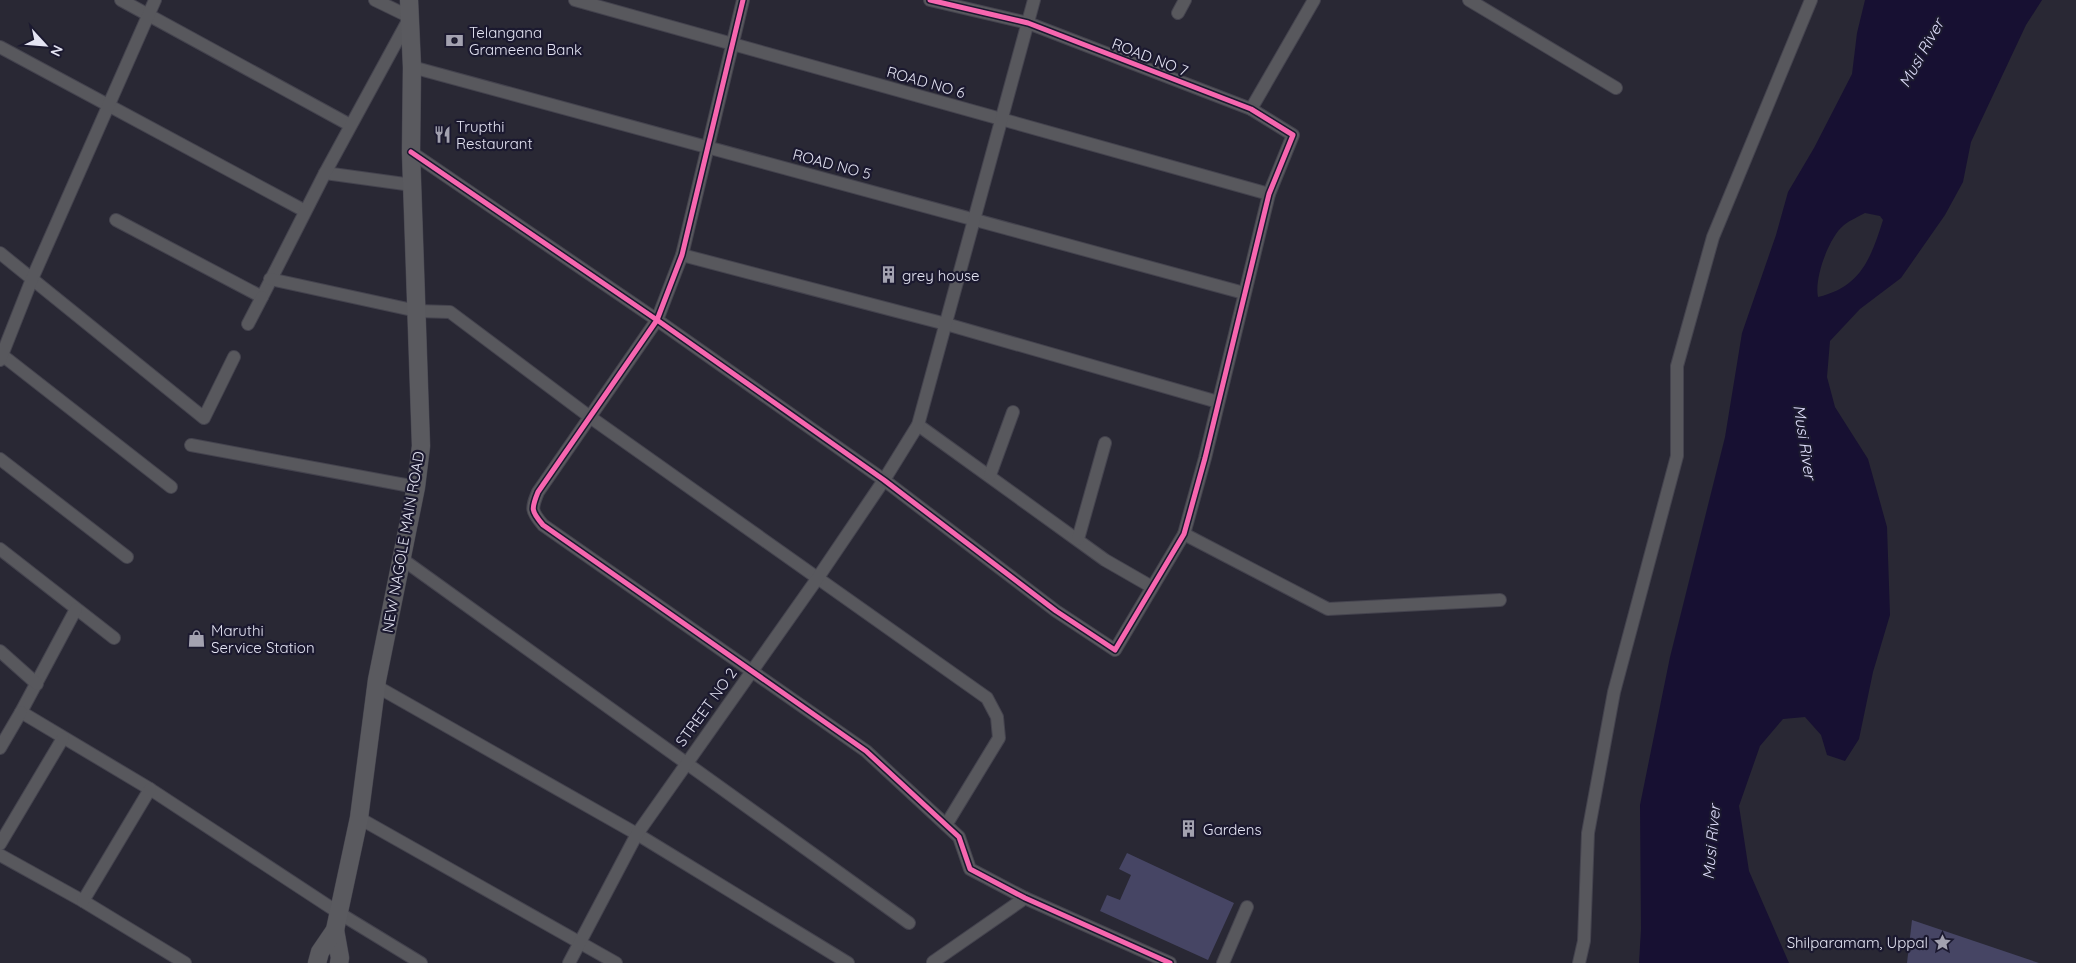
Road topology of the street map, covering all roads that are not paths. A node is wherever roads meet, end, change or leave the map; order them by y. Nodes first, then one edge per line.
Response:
1 (121, 0) edge
2 (154, 0) edge
3 (376, 0) edge
4 (575, 0) edge
5 (743, 0) edge
6 (930, 0) edge
7 (1034, 0) edge
8 (1185, 0) edge
9 (1314, 0) edge
10 (1469, 0) edge
11 (1811, 0) edge
12 (409, 8) edge
13 (1178, 13) dead end
14 (148, 15) junction
15 (1028, 23) junction
16 (731, 45) junction
17 (2, 52) edge
18 (412, 67) junction
19 (1616, 88) dead end
20 (107, 105) junction
21 (1251, 109) junction
22 (1002, 120) junction
23 (350, 125) junction
24 (708, 147) junction
25 (411, 152) junction
26 (325, 172) junction
27 (412, 184) junction
28 (1268, 194) junction
29 (305, 211) junction
30 (116, 220) dead end
31 (975, 220) junction
32 (0, 253) edge
33 (682, 255) junction
34 (32, 279) junction
35 (270, 279) junction
36 (1244, 293) junction
37 (262, 297) junction
38 (418, 310) junction
39 (657, 320) junction
40 (248, 324) dead end
41 (946, 324) junction
42 (1, 357) edge
43 (234, 357) dead end
44 (1218, 402) junction
45 (1013, 412) dead end
46 (590, 417) junction
47 (918, 425) junction
48 (1106, 443) dead end
49 (191, 445) dead end
50 (0, 459) edge
51 (990, 475) junction
52 (884, 480) junction
53 (416, 486) junction
54 (171, 487) dead end
55 (1184, 534) junction
56 (1078, 539) junction
57 (0, 549) edge
58 (127, 557) dead end
59 (402, 559) junction
60 (817, 579) junction
61 (1152, 587) junction
62 (1500, 600) dead end
63 (76, 609) junction
64 (114, 638) dead end
65 (0, 651) edge
66 (751, 671) junction
67 (37, 684) junction
68 (376, 686) junction
69 (21, 712) junction
70 (63, 738) junction
71 (0, 748) edge
72 (686, 762) junction
73 (150, 790) junction
74 (359, 818) junction
75 (946, 825) junction
76 (637, 834) junction
77 (0, 844) edge
78 (0, 854) edge
79 (1025, 898) junction
80 (83, 901) junction
81 (1247, 907) dead end
82 (337, 921) junction
83 (909, 923) dead end
84 (580, 943) junction
85 (933, 962) edge
86 (185, 963) edge
87 (317, 963) edge
88 (339, 963) edge
89 (421, 963) edge
90 (569, 963) edge
91 (616, 963) edge
92 (848, 963) edge
93 (1170, 963) edge
94 (1223, 963) edge
95 (1579, 963) edge

1 - 14 street
2 - 14 street
3 - 12 street
4 - 16 street, ROAD NO 6
5 - 16 street
6 - 15 street, ROAD NO 7
7 - 15 street, STREET NO 2
8 - 13 street
9 - 21 street
10 - 19 street
11 - 95 street
12 - 18 street, NEW NAGOLE MAIN ROAD
12 - 23 street
14 - 20 street
14 - 23 street
15 - 21 street, ROAD NO 7
15 - 22 street, STREET NO 2
16 - 22 street, ROAD NO 6
16 - 24 street
17 - 20 street
18 - 24 street, ROAD NO 5
18 - 25 street, NEW NAGOLE MAIN ROAD
20 - 29 street
20 - 34 street
21 - 28 street, ROAD NO 7
22 - 28 street, ROAD NO 6
22 - 31 street, STREET NO 2
23 - 26 street
24 - 31 street, ROAD NO 5
24 - 33 street
25 - 27 street, NEW NAGOLE MAIN ROAD
25 - 39 street
26 - 27 street
26 - 29 street
27 - 38 street, NEW NAGOLE MAIN ROAD
28 - 36 street
29 - 35 street
30 - 37 street
31 - 36 street, ROAD NO 5
31 - 41 street, STREET NO 2
32 - 34 street
33 - 39 street
33 - 41 street
34 - 42 street
34 - 43 street
35 - 37 street
35 - 38 street
36 - 44 street
37 - 40 street
38 - 46 street
38 - 53 street, NEW NAGOLE MAIN ROAD
39 - 46 street
39 - 52 street
41 - 44 street
41 - 47 street, STREET NO 2
42 - 54 street
44 - 55 street
45 - 51 street
46 - 60 street
46 - 66 street
47 - 51 street
47 - 52 street, STREET NO 2
48 - 56 street
49 - 53 street
50 - 58 street
51 - 56 street
52 - 60 street, STREET NO 2
52 - 61 street
53 - 59 street, NEW NAGOLE MAIN ROAD
55 - 61 street
55 - 62 street
56 - 61 street
57 - 63 street
59 - 68 street, NEW NAGOLE MAIN ROAD
59 - 72 street
60 - 66 street, STREET NO 2
60 - 75 street
63 - 64 street
63 - 67 street
65 - 67 street
66 - 72 street, STREET NO 2
66 - 75 street
67 - 69 street
68 - 74 street, NEW NAGOLE MAIN ROAD
68 - 76 street
69 - 70 street
69 - 71 street
70 - 73 street
70 - 77 street
72 - 76 street, STREET NO 2
72 - 83 street
73 - 80 street
73 - 82 street
74 - 82 street, NEW NAGOLE MAIN ROAD
74 - 84 street
75 - 79 street
76 - 84 street, STREET NO 2
76 - 92 street
78 - 80 street
79 - 85 street
79 - 93 street
80 - 86 street
81 - 94 street
82 - 87 street, NEW NAGOLE MAIN ROAD
82 - 88 street, NEW NAGOLE MAIN ROAD
82 - 89 street
84 - 90 street, STREET NO 2
84 - 91 street

